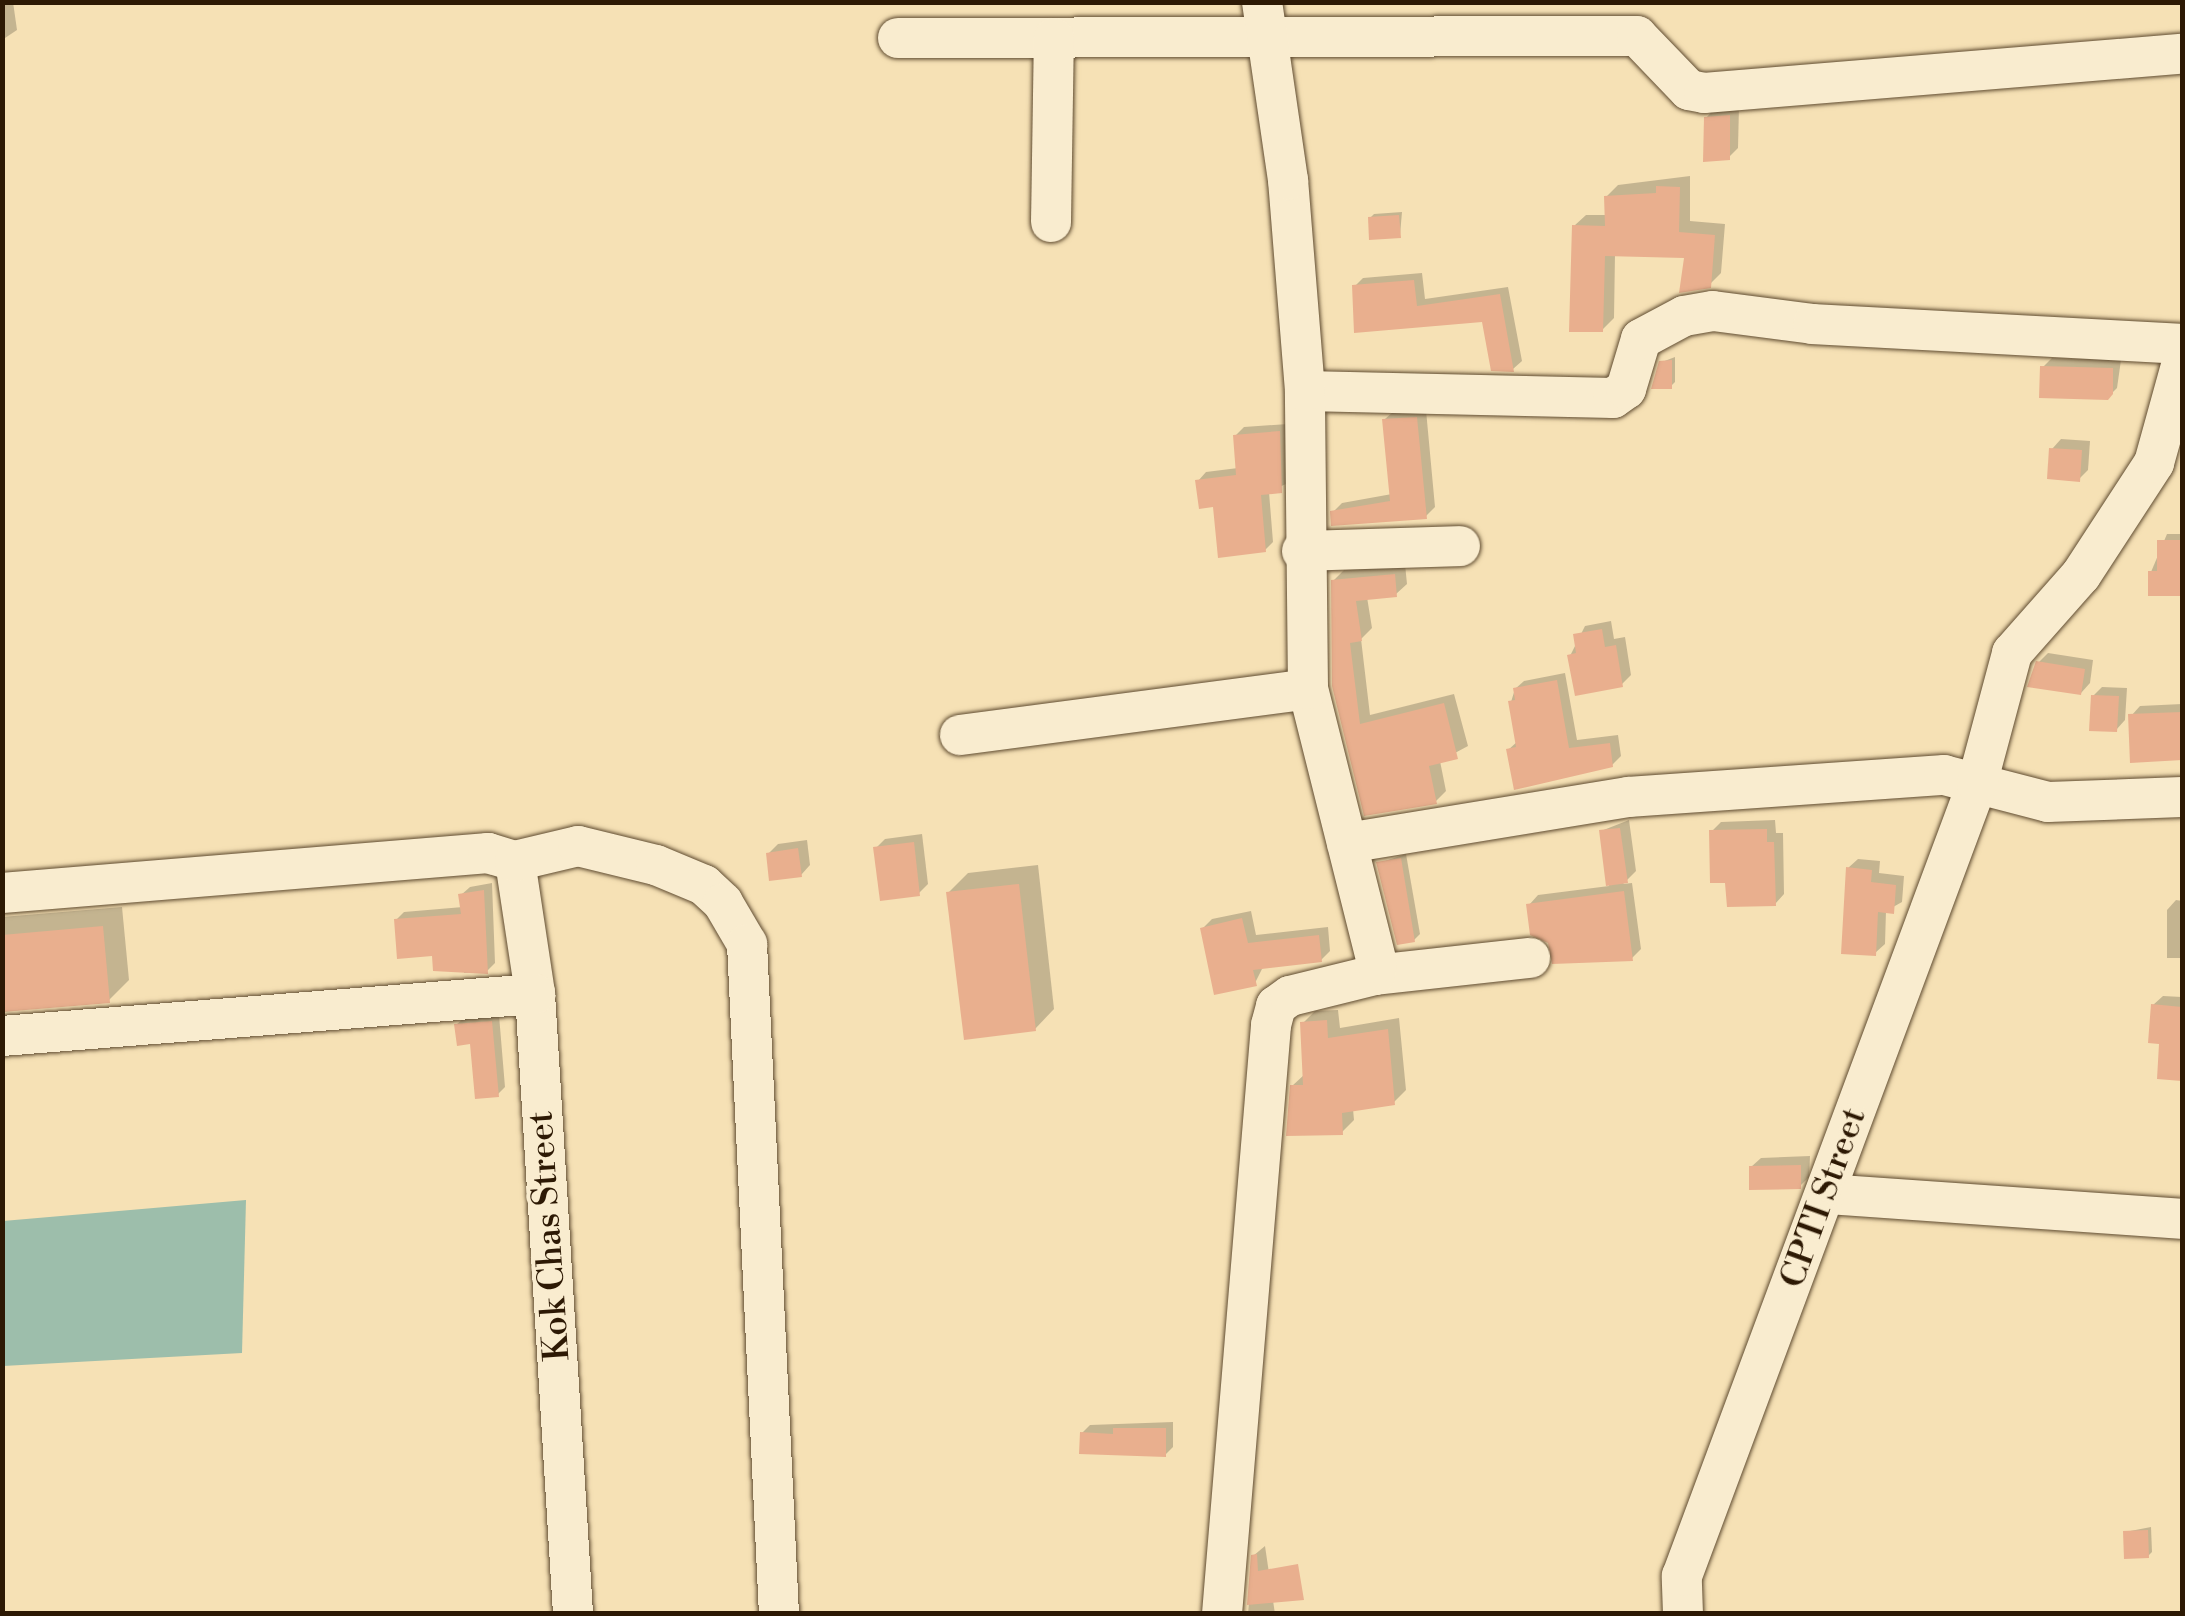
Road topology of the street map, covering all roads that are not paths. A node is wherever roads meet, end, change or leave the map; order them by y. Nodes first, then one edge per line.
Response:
1 (1265, 19) edge
2 (898, 38) dead end
3 (1054, 38) junction
4 (2182, 54) edge
5 (1051, 222) dead end
6 (2182, 344) edge
7 (2182, 362) edge
8 (1304, 391) junction
9 (1460, 546) dead end
10 (1302, 551) junction
11 (1308, 689) junction
12 (960, 735) dead end
13 (1977, 784) junction
14 (2182, 798) edge
15 (1347, 843) junction
16 (516, 860) junction
17 (2, 893) edge
18 (1530, 958) dead end
19 (1374, 975) junction
20 (535, 994) junction
21 (2, 1036) edge
22 (1827, 1194) junction
23 (2182, 1219) edge
24 (573, 1614) edge
25 (779, 1614) edge
26 (1222, 1614) edge
27 (1682, 1614) edge

1 - 3 street
1 - 4 street
1 - 8 street
2 - 3 street
3 - 5 street
6 - 8 street
7 - 13 street, CPTI Street
8 - 10 street
9 - 10 street
10 - 11 street
11 - 12 street
11 - 15 street
13 - 14 street
13 - 15 street
13 - 22 street, CPTI Street
15 - 19 street
16 - 17 street
16 - 20 street, Kok Chas Street
16 - 25 street
18 - 19 street
19 - 26 street
20 - 21 street
20 - 24 street, Kok Chas Street
22 - 23 street
22 - 27 street, CPTI Street

